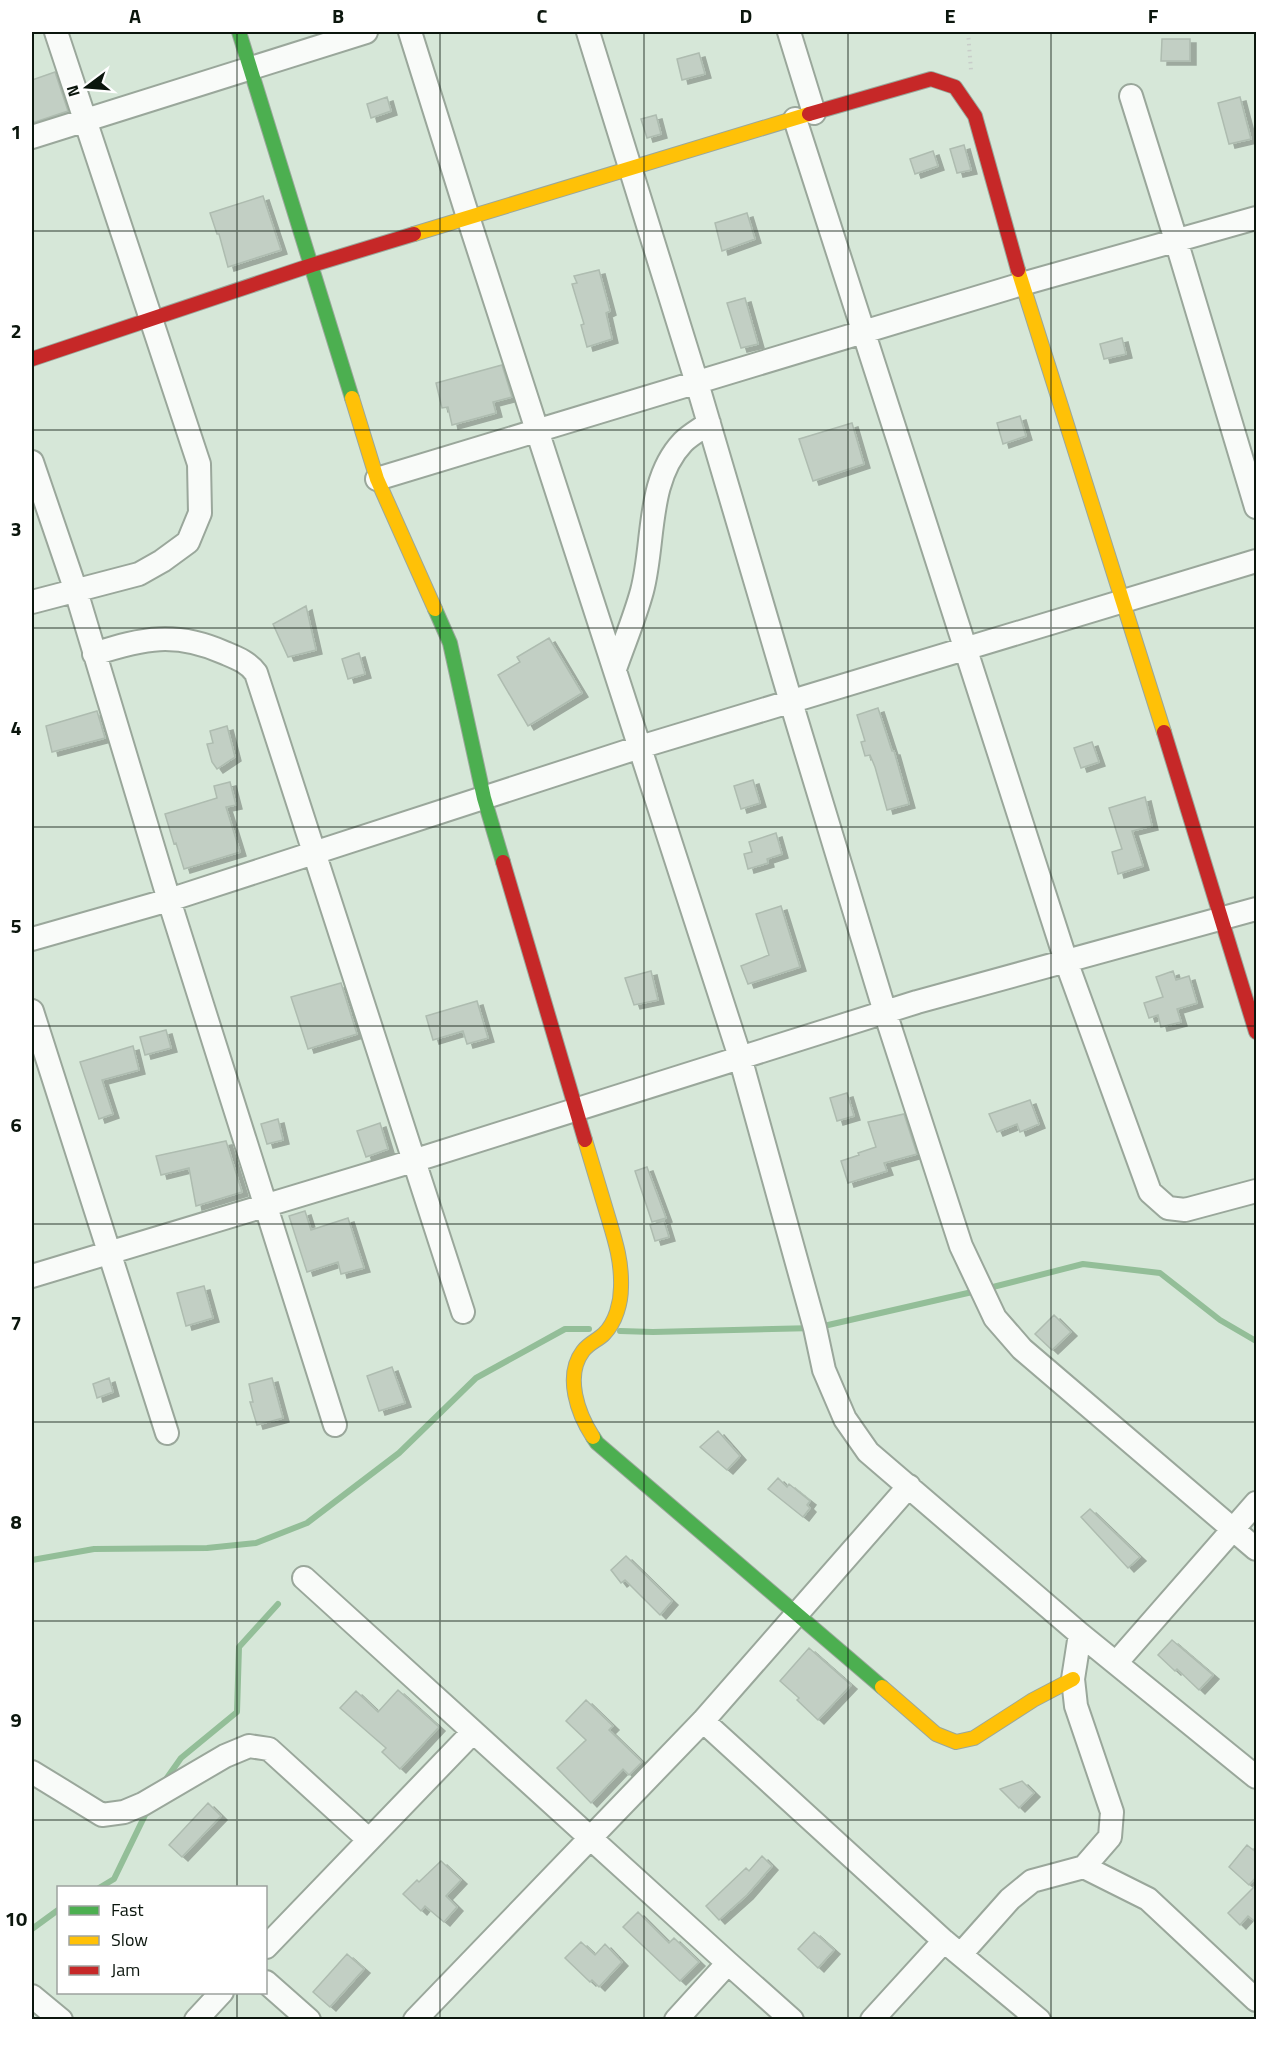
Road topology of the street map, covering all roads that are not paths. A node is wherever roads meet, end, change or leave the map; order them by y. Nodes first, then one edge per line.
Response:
1 (56, 32) edge
2 (239, 32) edge
3 (366, 32) edge
4 (410, 32) edge
5 (588, 32) edge
6 (789, 32) edge
7 (251, 67) junction
8 (1131, 96) dead end
9 (804, 116) junction
10 (86, 120) junction
11 (32, 137) edge
12 (630, 168) junction
13 (468, 217) junction
14 (1257, 218) edge
15 (1176, 240) junction
16 (312, 265) junction
17 (1022, 284) junction
18 (152, 319) junction
19 (865, 332) junction
20 (32, 359) edge
21 (697, 383) junction
22 (709, 423) junction
23 (538, 431) junction
24 (32, 462) edge
25 (377, 478) junction
26 (1257, 507) edge
27 (1257, 561) edge
28 (76, 591) junction
29 (32, 602) edge
30 (1124, 602) junction
31 (964, 648) junction
32 (94, 654) junction
33 (615, 669) junction
34 (791, 702) junction
35 (640, 747) junction
36 (484, 798) junction
37 (314, 852) junction
38 (169, 900) junction
39 (1257, 909) edge
40 (1221, 920) junction
41 (32, 939) edge
42 (1066, 961) junction
43 (32, 1011) edge
44 (885, 1012) junction
45 (1257, 1032) edge
46 (740, 1057) junction
47 (577, 1109) junction
48 (413, 1161) junction
49 (1257, 1191) edge
50 (266, 1206) junction
51 (110, 1252) junction
52 (32, 1276) edge
53 (463, 1312) dead end
54 (335, 1425) dead end
55 (167, 1433) dead end
56 (909, 1486) junction
57 (1257, 1503) edge
58 (1233, 1528) junction
59 (1257, 1549) edge
60 (304, 1578) dead end
61 (798, 1613) junction
62 (1080, 1634) junction
63 (1116, 1663) junction
64 (1073, 1679) junction
65 (703, 1721) junction
66 (473, 1732) junction
67 (32, 1772) edge
68 (1257, 1777) edge
69 (591, 1839) junction
70 (369, 1840) junction
71 (1084, 1867) junction
72 (267, 1946) edge
73 (952, 1947) junction
74 (728, 1963) junction
75 (267, 1983) edge
76 (220, 1994) edge
77 (32, 1996) edge
78 (1257, 2000) edge
79 (61, 2019) edge
80 (196, 2019) edge
81 (309, 2019) edge
82 (415, 2019) edge
83 (676, 2019) edge
84 (792, 2019) edge
85 (872, 2019) edge
86 (1039, 2019) edge

1 - 10 street
2 - 7 street
3 - 7 street
4 - 13 street
5 - 12 street
6 - 9 street
7 - 10 street
7 - 16 street
8 - 15 street
9 - 12 street
9 - 17 street
9 - 19 street
10 - 11 street
10 - 18 street
12 - 13 street
12 - 21 street
13 - 16 street
13 - 23 street
14 - 15 street
15 - 17 street
15 - 26 street
16 - 18 street
16 - 25 street
17 - 19 street
17 - 30 street
18 - 20 street
18 - 28 street
19 - 21 street
19 - 31 street
21 - 22 street
21 - 23 street
22 - 33 street
22 - 34 street
23 - 25 street
23 - 33 street
24 - 28 street
25 - 36 street
27 - 30 street
28 - 29 street
28 - 32 street
30 - 31 street
30 - 40 street
31 - 34 street
31 - 42 street
32 - 37 street
32 - 38 street
33 - 35 street
34 - 35 street
34 - 44 street
35 - 36 street
35 - 46 street
36 - 37 street
36 - 47 street
37 - 38 street
37 - 48 street
38 - 41 street
38 - 50 street
39 - 40 street
40 - 42 street
40 - 45 street
42 - 44 street
42 - 49 street
43 - 51 street
44 - 46 street
44 - 58 street
46 - 47 street
46 - 56 street
47 - 48 street
47 - 61 street
48 - 50 street
48 - 53 street
50 - 51 street
50 - 54 street
51 - 52 street
51 - 55 street
56 - 61 street
56 - 62 street
57 - 58 street
58 - 59 street
58 - 63 street
60 - 66 street
61 - 64 street
61 - 65 street
62 - 63 street
62 - 64 street
63 - 68 street
64 - 71 street
65 - 69 street
65 - 73 street
66 - 69 street
66 - 70 street
67 - 70 street
69 - 74 street
69 - 82 street
70 - 72 street
71 - 73 street
71 - 78 street
73 - 85 street
73 - 86 street
74 - 83 street
74 - 84 street
75 - 81 street
76 - 80 street
77 - 79 street

